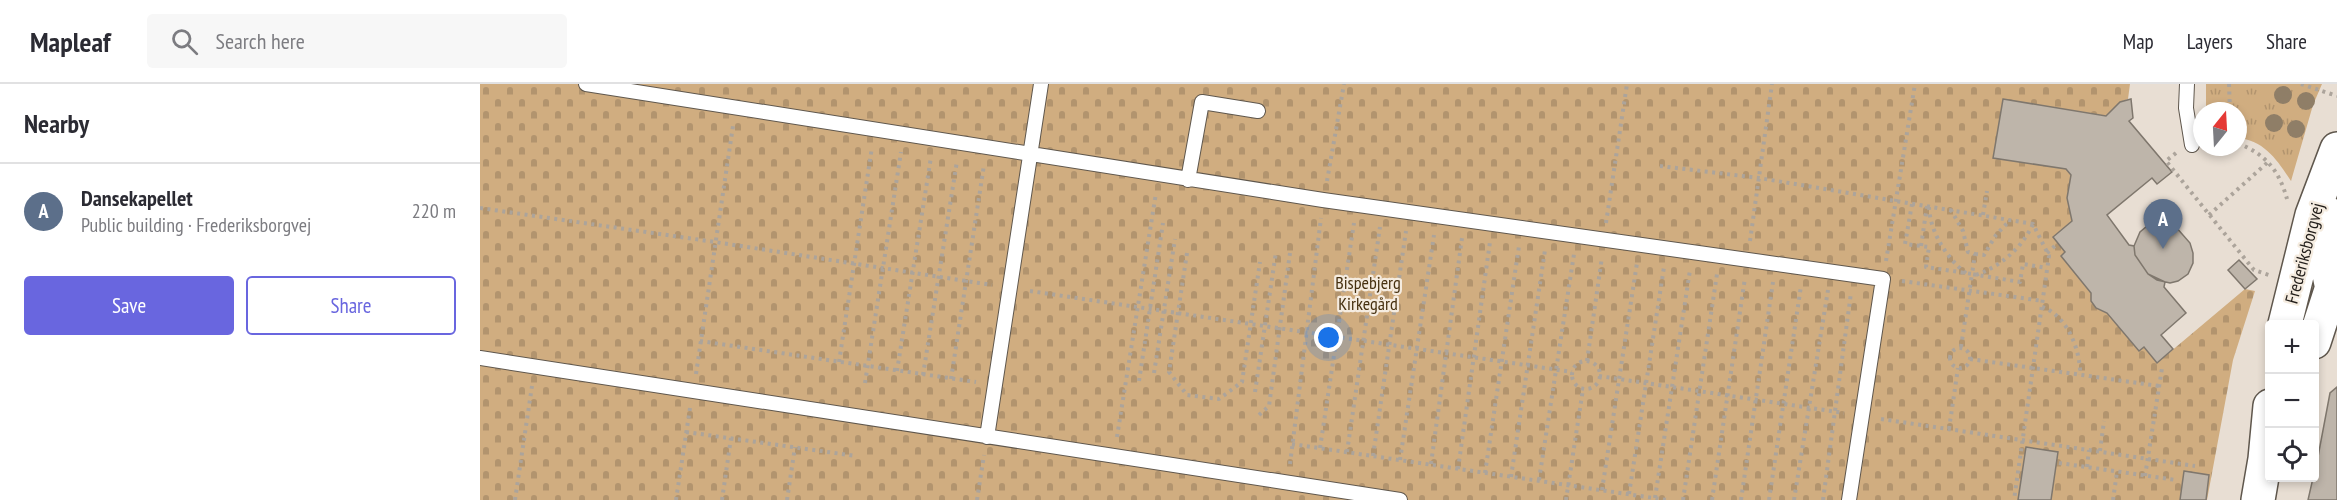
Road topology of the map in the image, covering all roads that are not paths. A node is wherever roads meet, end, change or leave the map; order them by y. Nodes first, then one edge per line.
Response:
1 (586, 84) edge
2 (1041, 84) edge
3 (2187, 84) edge
4 (1258, 111) dead end
5 (2192, 145) road end
6 (2337, 149) edge
7 (1031, 153) junction
8 (2337, 163) edge
9 (1188, 180) junction
10 (2335, 284) edge
11 (2286, 320) edge
12 (2319, 328) edge
13 (480, 358) edge
14 (987, 436) junction
15 (2265, 465) edge
16 (1400, 500) edge
17 (1849, 500) edge
18 (2258, 500) edge

1 - 7 lane
2 - 7 lane
3 - 5 lane
4 - 9 lane
6 - 11 street, Frederiksborgvej
7 - 9 lane
7 - 14 lane
8 - 10 street
9 - 17 lane
10 - 12 street, Frederiksborgvej
13 - 14 lane
14 - 16 lane
15 - 18 street

